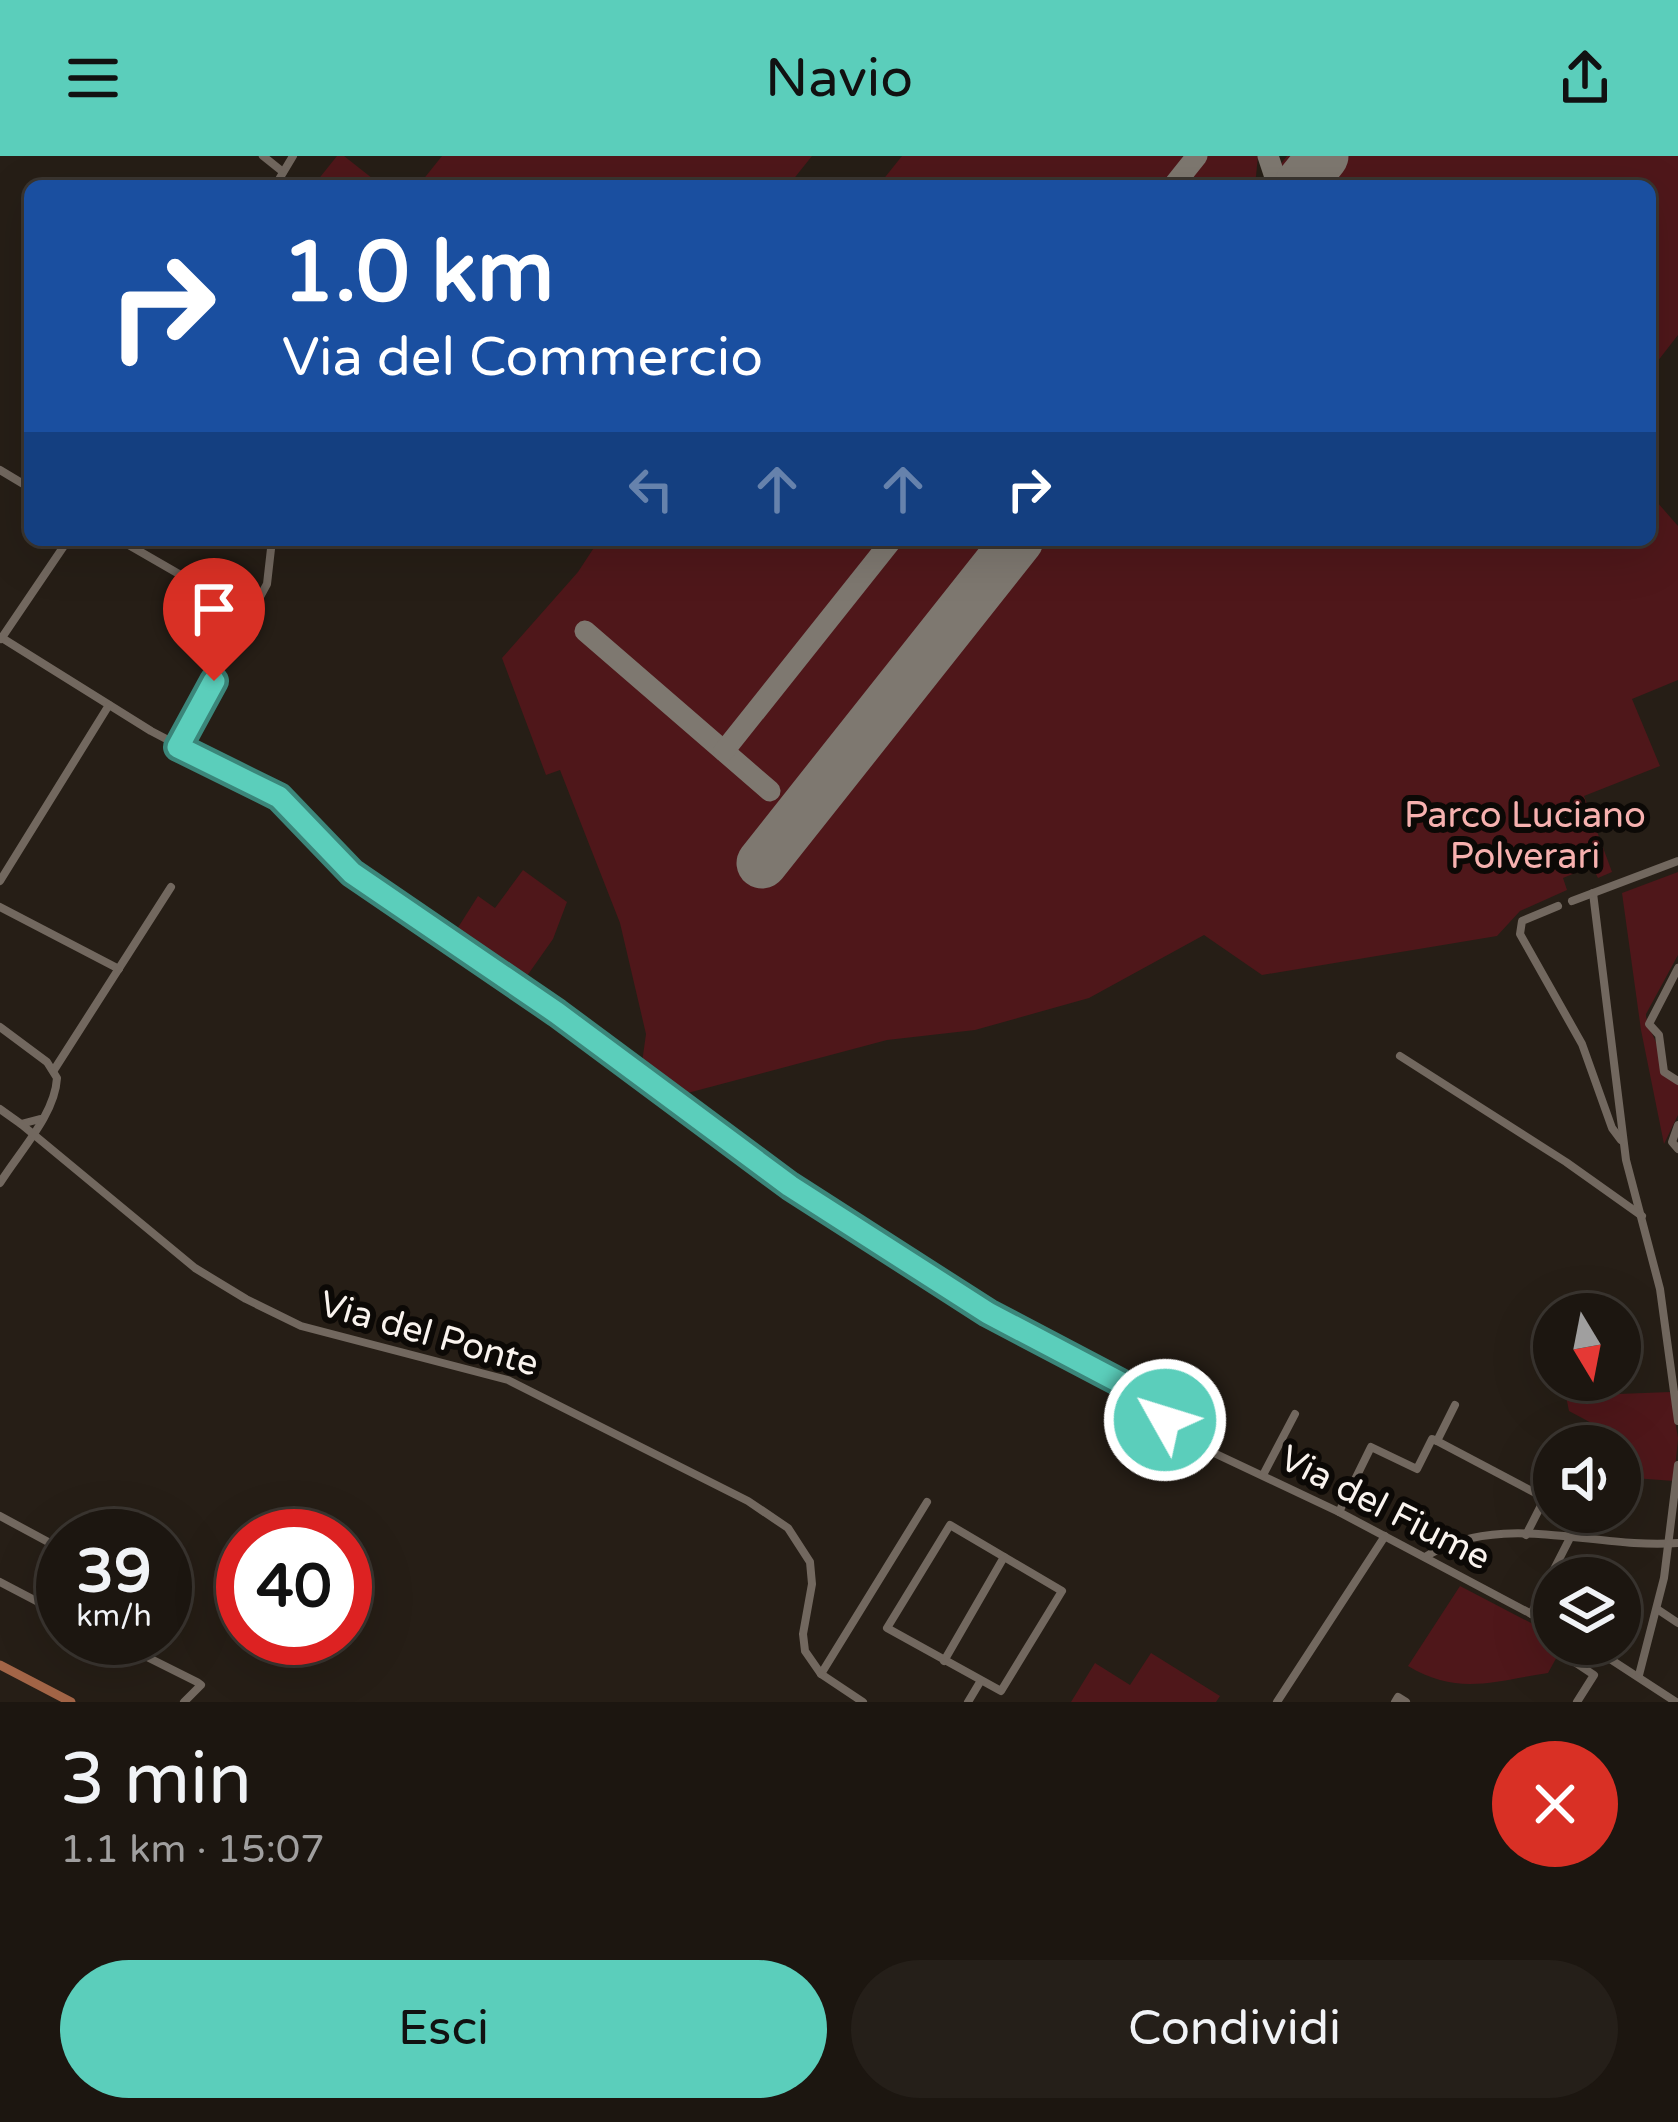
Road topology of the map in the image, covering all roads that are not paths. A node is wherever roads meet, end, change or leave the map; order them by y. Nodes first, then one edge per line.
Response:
1 (263, 156) edge
2 (293, 156) edge
3 (283, 172) junction
4 (278, 180) edge
5 (64, 546) edge
6 (131, 546) edge
7 (271, 546) edge
8 (250, 615) junction
9 (1, 639) edge
10 (109, 705) junction
11 (178, 747) junction
12 (1678, 861) edge
13 (0, 880) edge
14 (171, 887) dead end
15 (1593, 893) junction
16 (1572, 901) dead end
17 (1558, 906) dead end
18 (0, 907) edge
19 (1678, 968) edge
20 (119, 969) junction
21 (0, 1028) edge
22 (1400, 1056) dead end
23 (54, 1070) junction
24 (1678, 1081) edge
25 (0, 1109) edge
26 (41, 1118) junction
27 (21, 1124) junction
28 (1678, 1125) edge
29 (33, 1135) junction
30 (21, 1149) junction
31 (1678, 1149) edge
32 (1625, 1152) junction
33 (0, 1183) edge
34 (1643, 1216) junction
35 (1455, 1405) dead end
36 (1295, 1414) dead end
37 (1678, 1421) edge
38 (1437, 1442) junction
39 (1678, 1465) edge
40 (1263, 1475) junction
41 (1533, 1492) edge
42 (927, 1502) dead end
43 (1339, 1512) junction
44 (0, 1516) edge
45 (1533, 1521) edge
46 (36, 1535) edge
47 (1526, 1535) junction
48 (1571, 1536) junction
49 (1385, 1537) junction
50 (1674, 1543) edge
51 (1004, 1557) junction
52 (1425, 1557) junction
53 (0, 1582) edge
54 (36, 1601) edge
55 (1657, 1609) junction
56 (1532, 1613) joint
57 (1678, 1623) edge
58 (944, 1661) junction
59 (0, 1665) edge
60 (162, 1665) edge
61 (1578, 1665) edge
62 (1622, 1665) edge
63 (820, 1674) junction
64 (1639, 1675) junction
65 (187, 1678) junction
66 (980, 1682) junction
67 (187, 1697) edge
68 (71, 1702) edge
69 (863, 1702) edge
70 (968, 1702) edge
71 (1277, 1702) edge
72 (1577, 1702) edge
73 (1676, 1702) edge

1 - 3 street
2 - 3 street
3 - 4 street
5 - 9 street
6 - 8 street
7 - 8 street
8 - 11 street
9 - 10 street, Via del Fiume
10 - 11 street, Via del Fiume
10 - 13 street
11 - 40 street, Via del Fiume
12 - 15 street
14 - 20 street
15 - 16 street
15 - 32 street
17 - 32 street
18 - 20 street
19 - 24 street
20 - 23 street
21 - 23 street
22 - 34 street
23 - 26 street
25 - 27 street, Via del Ponte
26 - 27 street
26 - 29 street
27 - 29 street, Via del Ponte
27 - 30 street
28 - 31 street
29 - 30 street
29 - 63 street, Via del Ponte
30 - 33 street
32 - 34 street
34 - 37 street
35 - 38 street
36 - 40 street
38 - 41 street
38 - 43 street
39 - 50 street
40 - 43 street, Via del Fiume
42 - 63 street
43 - 49 street, Via del Fiume
44 - 46 street
45 - 47 street
47 - 48 street
47 - 52 street
48 - 50 street
48 - 56 street
49 - 52 street, Via del Fiume
49 - 71 street
50 - 55 street
51 - 58 street
51 - 58 street
51 - 66 street
52 - 56 street, Via del Fiume
53 - 54 street
55 - 57 street
55 - 64 street
58 - 66 street
59 - 68 main road
60 - 65 street
61 - 72 street
62 - 64 street
63 - 69 street
64 - 73 street
65 - 67 street
65 - 67 street
66 - 70 street

